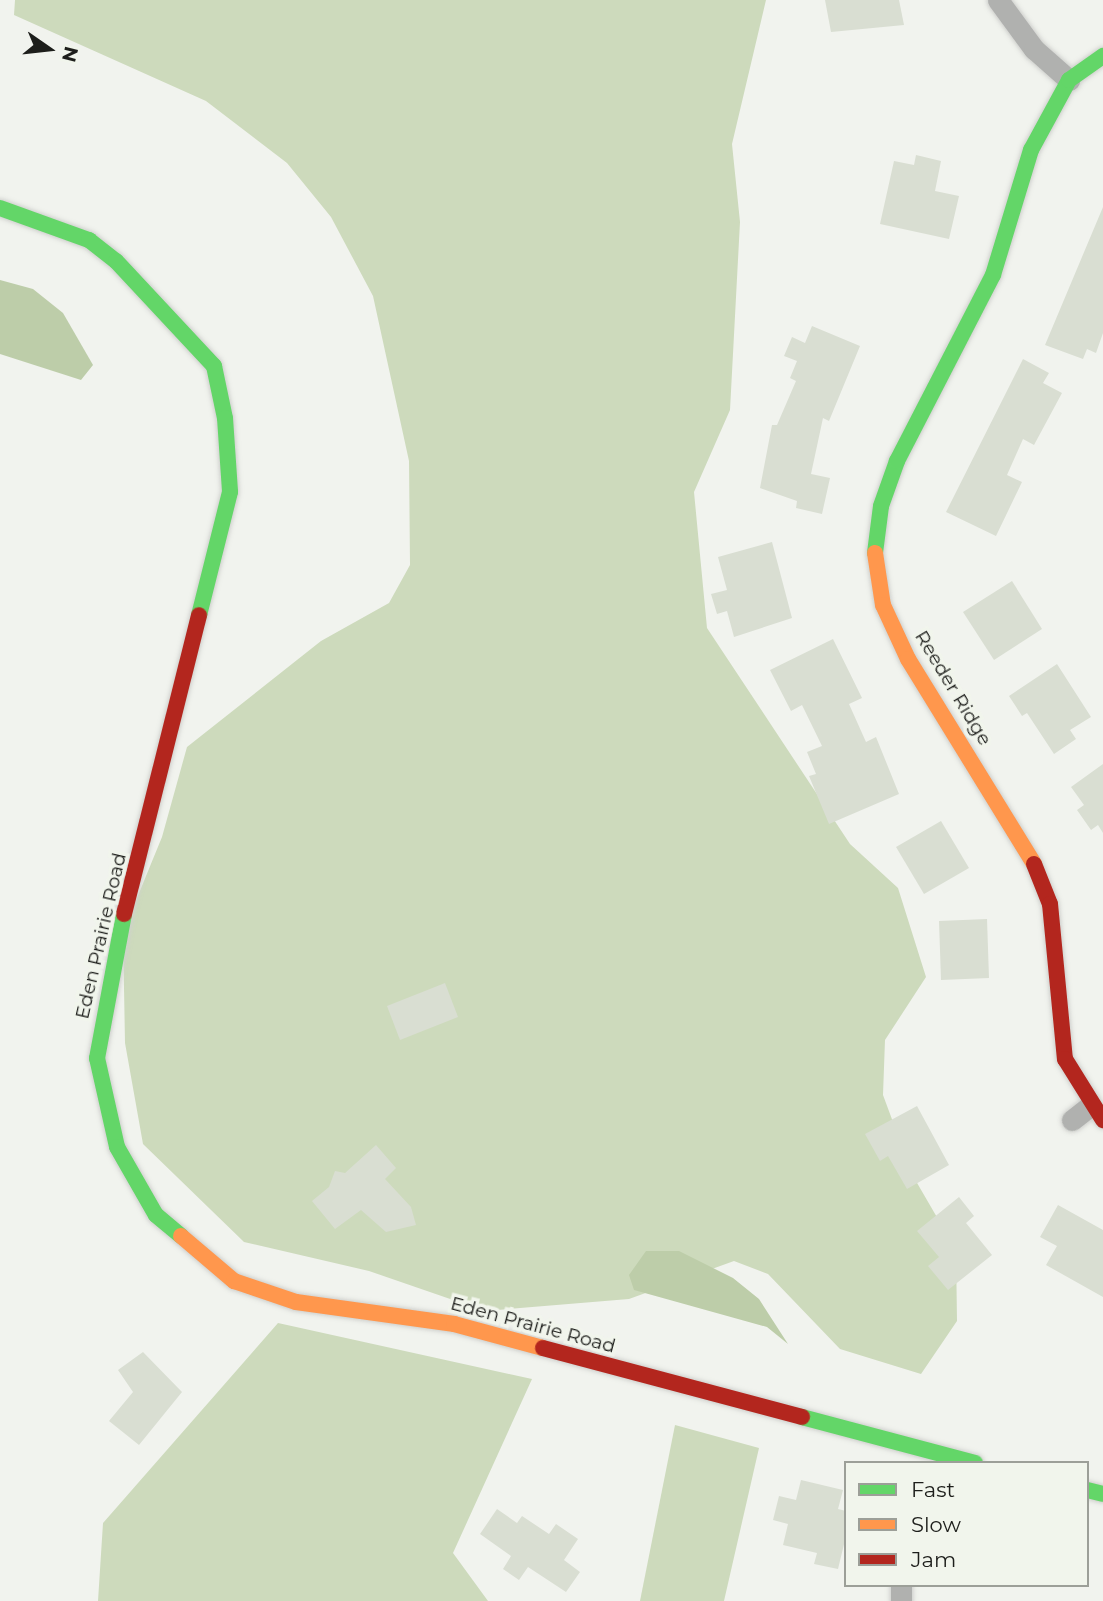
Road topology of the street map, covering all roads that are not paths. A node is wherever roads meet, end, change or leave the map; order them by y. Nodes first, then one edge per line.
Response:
1 (998, 0) edge
2 (1103, 56) edge
3 (1069, 79) junction
4 (0, 208) edge
5 (1097, 1113) edge
6 (1072, 1119) dead end
7 (927, 1457) edge
8 (959, 1461) edge

1 - 3 street
2 - 3 street, Reeder Ridge
3 - 5 street, Reeder Ridge
4 - 7 street, Eden Prairie Road
5 - 6 street
7 - 8 street, Eden Prairie Road

